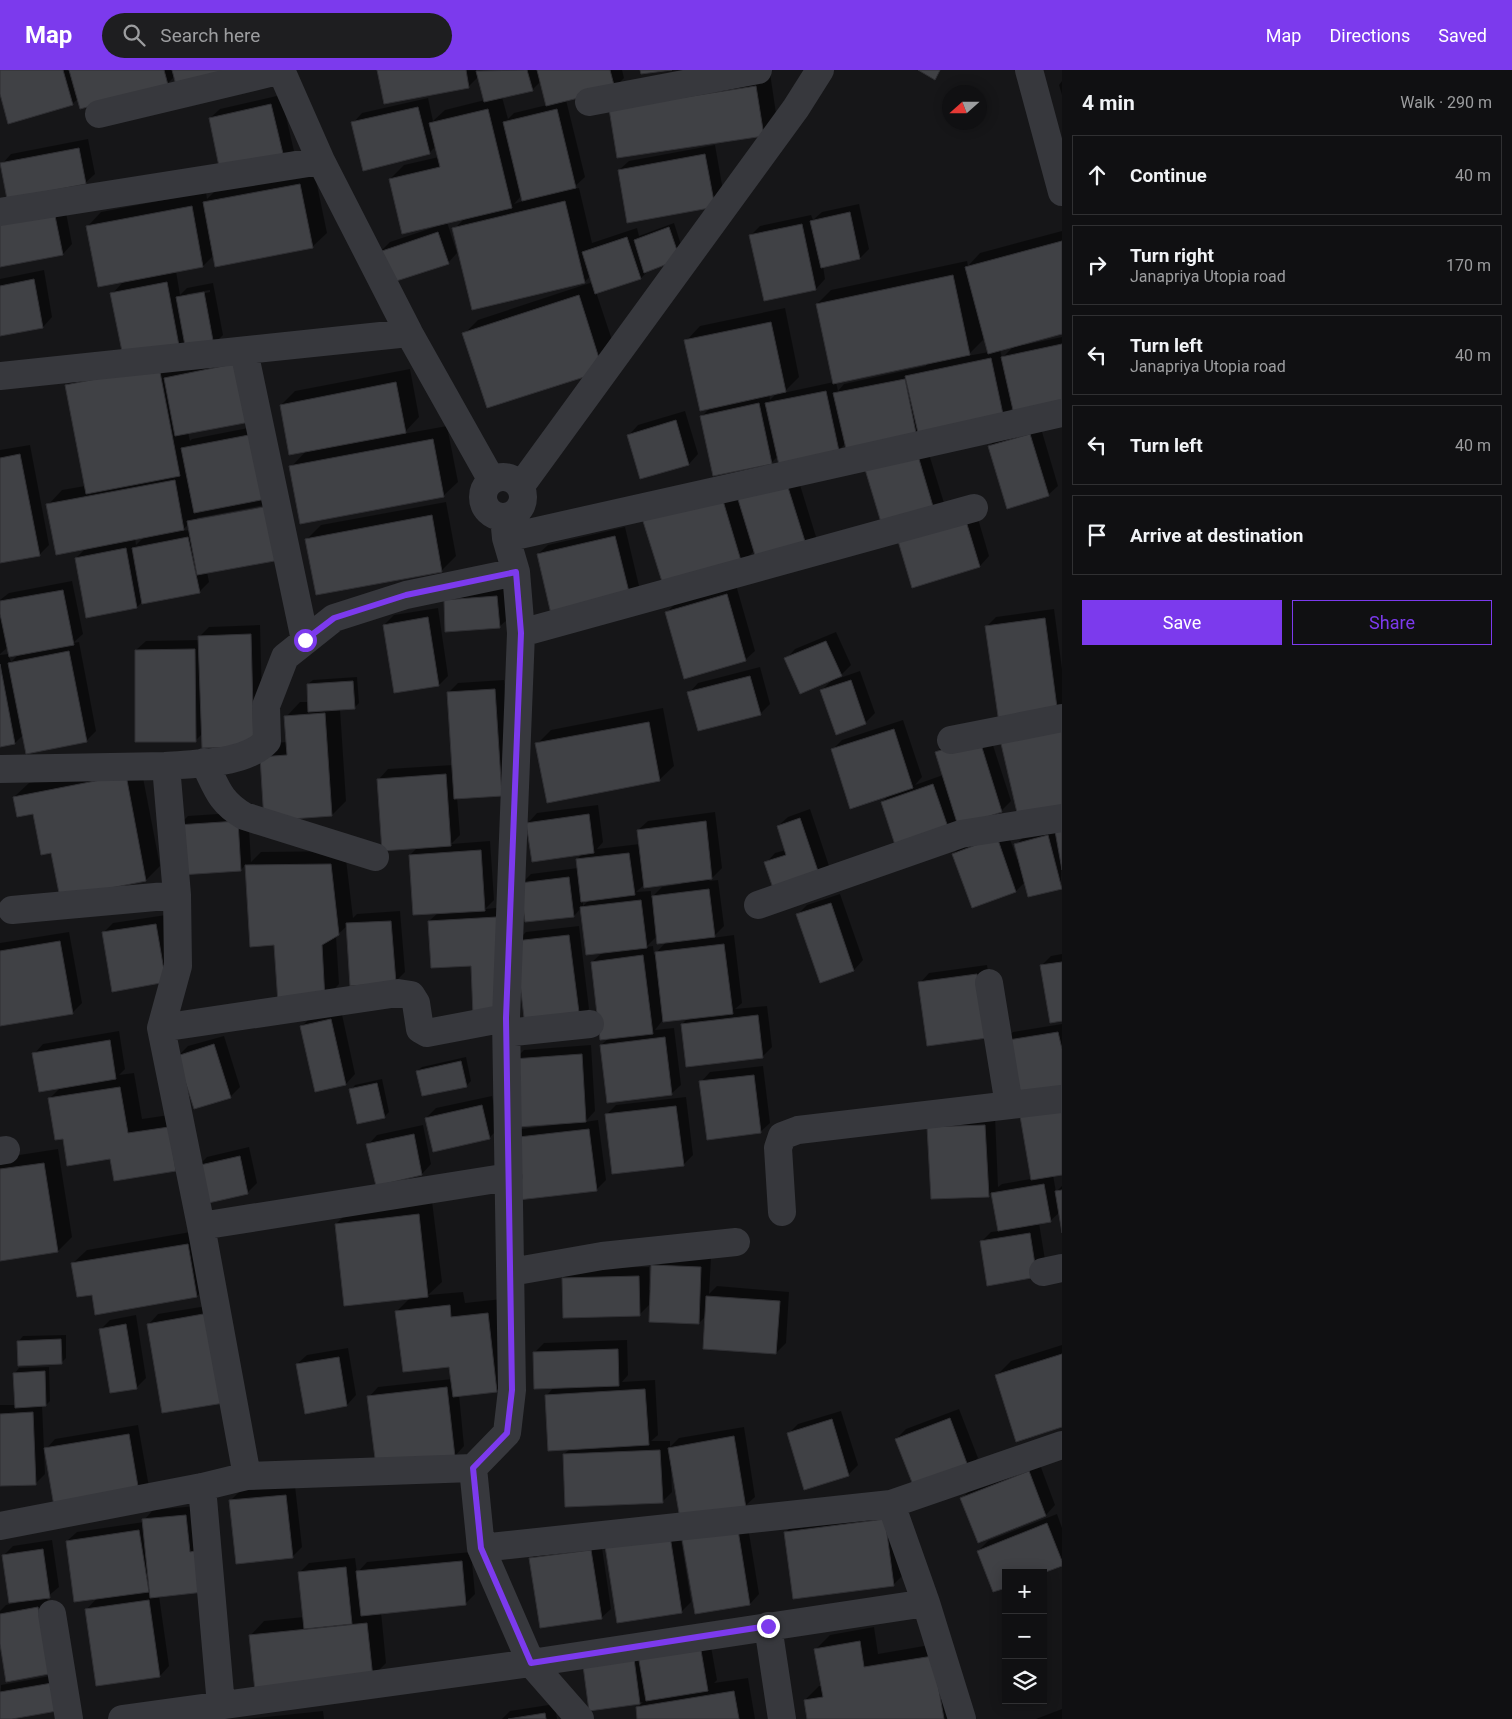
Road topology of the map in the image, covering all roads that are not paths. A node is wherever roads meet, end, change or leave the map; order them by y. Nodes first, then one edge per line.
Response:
1 (282, 70) edge
2 (758, 70) edge
3 (820, 70) edge
4 (1029, 70) edge
5 (589, 102) dead end
6 (99, 114) dead end
7 (321, 161) junction
8 (1062, 192) edge
9 (0, 212) edge
10 (409, 333) junction
11 (244, 350) junction
12 (0, 376) edge
13 (1062, 413) edge
14 (491, 480) junction
15 (520, 487) junction
16 (974, 508) dead end
17 (505, 527) junction
18 (516, 572) junction
19 (521, 633) junction
20 (305, 640) junction
21 (1062, 718) edge
22 (951, 740) dead end
23 (204, 762) junction
24 (166, 766) junction
25 (0, 770) edge
26 (1062, 818) edge
27 (375, 857) dead end
28 (177, 895) junction
29 (758, 905) dead end
30 (12, 910) dead end
31 (989, 983) dead end
32 (590, 1024) dead end
33 (506, 1026) junction
34 (160, 1028) junction
35 (1062, 1099) edge
36 (1009, 1105) junction
37 (509, 1178) junction
38 (782, 1212) dead end
39 (201, 1226) junction
40 (736, 1242) dead end
41 (511, 1272) junction
42 (1062, 1445) edge
43 (473, 1468) junction
44 (247, 1476) junction
45 (202, 1487) junction
46 (891, 1504) junction
47 (0, 1526) edge
48 (481, 1548) junction
49 (926, 1603) junction
50 (52, 1614) dead end
51 (768, 1626) junction
52 (531, 1663) junction
53 (221, 1705) junction
54 (69, 1719) edge
55 (122, 1719) edge
56 (580, 1719) edge
57 (782, 1719) edge
58 (962, 1719) edge

1 - 6 street
1 - 7 street
2 - 5 street
3 - 15 street
4 - 8 street
7 - 9 street
7 - 10 street
10 - 11 street
10 - 14 street
11 - 12 street
11 - 20 street
13 - 17 street
14 - 15 street
14 - 17 street
15 - 17 street
16 - 19 street
17 - 18 street
18 - 19 street
18 - 20 street
19 - 33 street
20 - 23 street
21 - 22 street
23 - 24 street
23 - 27 street
24 - 25 street
24 - 28 street
26 - 29 street
28 - 30 street
28 - 34 street
31 - 36 street
32 - 33 street
33 - 34 street
33 - 37 street
34 - 39 street
35 - 36 street
36 - 38 street
37 - 39 street
37 - 41 street
39 - 44 street
40 - 41 street
41 - 43 street
42 - 46 street
43 - 44 street
43 - 48 street
44 - 45 street
45 - 47 street
45 - 53 street
46 - 48 street
46 - 49 street
48 - 52 street
49 - 51 street
49 - 58 street
50 - 54 street
51 - 52 street
51 - 57 street
52 - 53 street
52 - 56 street
53 - 55 street

